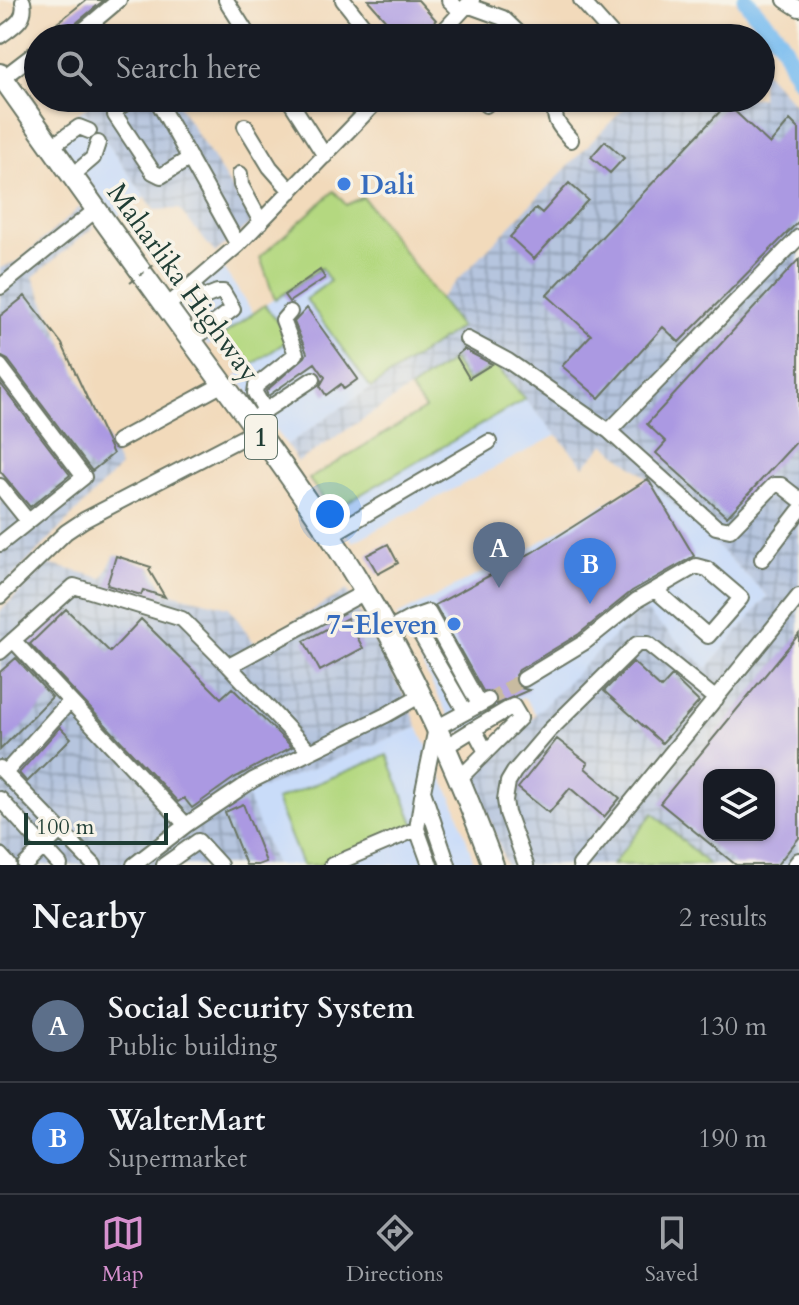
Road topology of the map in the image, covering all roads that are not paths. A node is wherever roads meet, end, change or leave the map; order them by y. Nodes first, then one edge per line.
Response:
1 (119, 0) edge
2 (226, 0) edge
3 (343, 0) edge
4 (449, 0) edge
5 (581, 0) edge
6 (785, 0) edge
7 (23, 2) dead end
8 (467, 6) edge
9 (799, 9) edge
10 (91, 24) edge
11 (241, 24) edge
12 (362, 24) edge
13 (450, 24) edge
14 (509, 24) edge
15 (602, 24) edge
16 (0, 36) edge
17 (24, 61) edge
18 (1, 77) edge
19 (24, 108) edge
20 (27, 112) edge
21 (116, 112) edge
22 (164, 112) edge
23 (293, 112) edge
24 (367, 112) edge
25 (554, 112) edge
26 (245, 126) dead end
27 (571, 140) dead end
28 (52, 146) junction
29 (190, 158) junction
30 (323, 158) junction
31 (240, 174) dead end
32 (73, 175) junction
33 (291, 191) junction
34 (97, 209) junction
35 (261, 222) junction
36 (799, 237) edge
37 (238, 245) junction
38 (193, 286) junction
39 (0, 287) edge
40 (166, 307) junction
41 (290, 312) dead end
42 (467, 339) dead end
43 (191, 341) junction
44 (0, 366) edge
45 (313, 379) dead end
46 (223, 384) junction
47 (257, 420) junction
48 (609, 431) junction
49 (118, 441) dead end
50 (489, 442) dead end
51 (0, 486) edge
52 (799, 499) edge
53 (799, 511) edge
54 (28, 521) junction
55 (329, 536) junction
56 (0, 544) edge
57 (762, 559) dead end
58 (655, 590) junction
59 (365, 592) junction
60 (0, 596) edge
61 (799, 596) edge
62 (387, 631) junction
63 (13, 640) junction
64 (0, 652) edge
65 (229, 666) junction
66 (524, 679) tunnel mouth
67 (421, 695) junction
68 (716, 699) junction
69 (70, 701) junction
70 (474, 729) junction
71 (440, 737) junction
72 (310, 752) junction
73 (486, 752) junction
74 (2, 770) edge
75 (459, 779) junction
76 (423, 791) junction
77 (0, 799) edge
78 (186, 825) junction
79 (417, 829) junction
80 (60, 831) junction
81 (44, 847) junction
82 (154, 851) junction
83 (0, 855) edge
84 (9, 865) edge
85 (25, 865) edge
86 (60, 865) edge
87 (94, 865) edge
88 (134, 865) edge
89 (165, 865) edge
90 (220, 865) edge
91 (332, 865) edge
92 (430, 865) edge
93 (448, 865) edge
94 (493, 865) edge
95 (526, 865) edge
96 (580, 865) edge

1 - 10 street
2 - 11 street
3 - 12 street
4 - 8 street
5 - 15 street
6 - 9 street
7 - 16 street
8 - 13 street
8 - 14 street
17 - 18 street
18 - 19 highway, Maharlika Highway / 1
20 - 28 highway, Maharlika Highway / 1
21 - 29 street
22 - 29 street
23 - 30 street
24 - 30 street
25 - 27 street
26 - 33 street
28 - 32 highway, Maharlika Highway / 1
28 - 32 street
29 - 37 street
30 - 33 street
31 - 35 street
32 - 34 highway, Maharlika Highway / 1
33 - 35 street
34 - 39 street
34 - 40 highway, Maharlika Highway / 1
35 - 37 street
36 - 48 street
37 - 38 street
38 - 40 street
38 - 43 street
40 - 43 highway, Maharlika Highway / 1
41 - 47 street
42 - 48 street
43 - 46 highway, Maharlika Highway / 1
44 - 54 street
45 - 47 street
46 - 47 highway, Maharlika Highway / 1
46 - 49 street
47 - 55 highway, Maharlika Highway / 1
47 - 60 street
48 - 52 street
50 - 55 street
51 - 54 street
53 - 57 street
54 - 56 street
55 - 59 highway, Maharlika Highway / 1
58 - 58 street
58 - 66 street
59 - 62 highway, Maharlika Highway / 1
59 - 65 street
61 - 68 street
62 - 67 highway, Maharlika Highway / 1
62 - 71 street
63 - 64 street
63 - 65 street
63 - 69 street
65 - 72 street
67 - 71 highway, Maharlika Highway / 1
67 - 72 street
68 - 95 street
68 - 96 street
69 - 74 street
69 - 78 street
70 - 71 street
70 - 73 street
70 - 73 street
71 - 75 highway, Maharlika Highway / 1
71 - 76 street
72 - 78 street
73 - 75 street
74 - 80 street
75 - 94 highway, Maharlika Highway / 1
76 - 79 street
76 - 93 street
77 - 81 street
78 - 82 street
79 - 91 street
79 - 92 street
80 - 81 street
80 - 87 street
81 - 85 street
81 - 86 street
82 - 88 street
82 - 89 street
83 - 84 street
89 - 90 street

